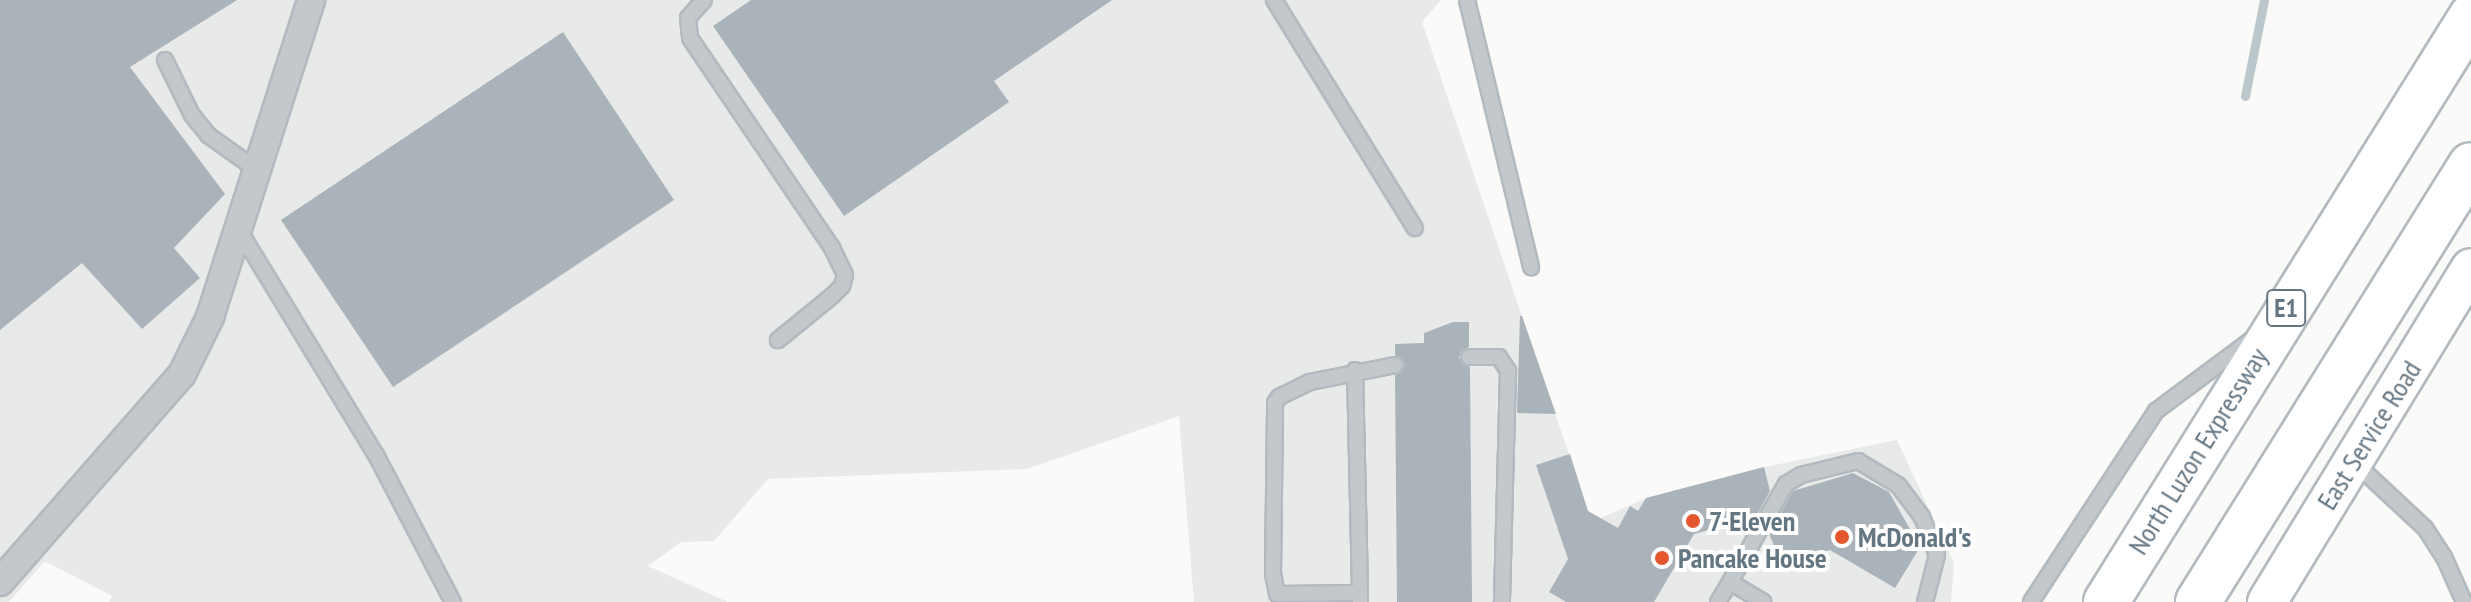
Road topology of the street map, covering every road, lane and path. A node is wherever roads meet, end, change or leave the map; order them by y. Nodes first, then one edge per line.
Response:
1 (311, 0) edge
2 (704, 0) edge
3 (1274, 0) edge
4 (1467, 0) edge
5 (2471, 17) edge
6 (165, 60) dead end
7 (2471, 165) edge
8 (257, 170) junction
9 (1415, 228) dead end
10 (239, 230) junction
11 (1531, 267) dead end
12 (2471, 268) edge
13 (2279, 319) junction
14 (778, 340) dead end
15 (1469, 357) dead end
16 (1395, 365) dead end
17 (1355, 370) junction
18 (2353, 461) junction
19 (0, 582) edge
20 (1730, 582) junction
21 (1360, 597) edge
22 (453, 602) edge
23 (1502, 602) edge
24 (1718, 602) edge
25 (1763, 602) edge
26 (1925, 602) edge
27 (2031, 602) edge
28 (2106, 602) edge
29 (2198, 602) edge
30 (2267, 602) edge
31 (2464, 602) edge

1 - 8 street
2 - 14 lane
3 - 9 lane
4 - 11 lane
5 - 13 highway, North Luzon Expressway / E1
6 - 8 lane
7 - 29 highway
8 - 10 street
10 - 19 street
10 - 22 lane
12 - 18 street, East Service Road
13 - 27 lane
13 - 28 highway, North Luzon Expressway / E1
15 - 23 lane
16 - 17 lane
17 - 21 lane
17 - 21 lane
18 - 30 street, East Service Road
18 - 31 lane
20 - 24 lane
20 - 25 lane
20 - 26 lane

